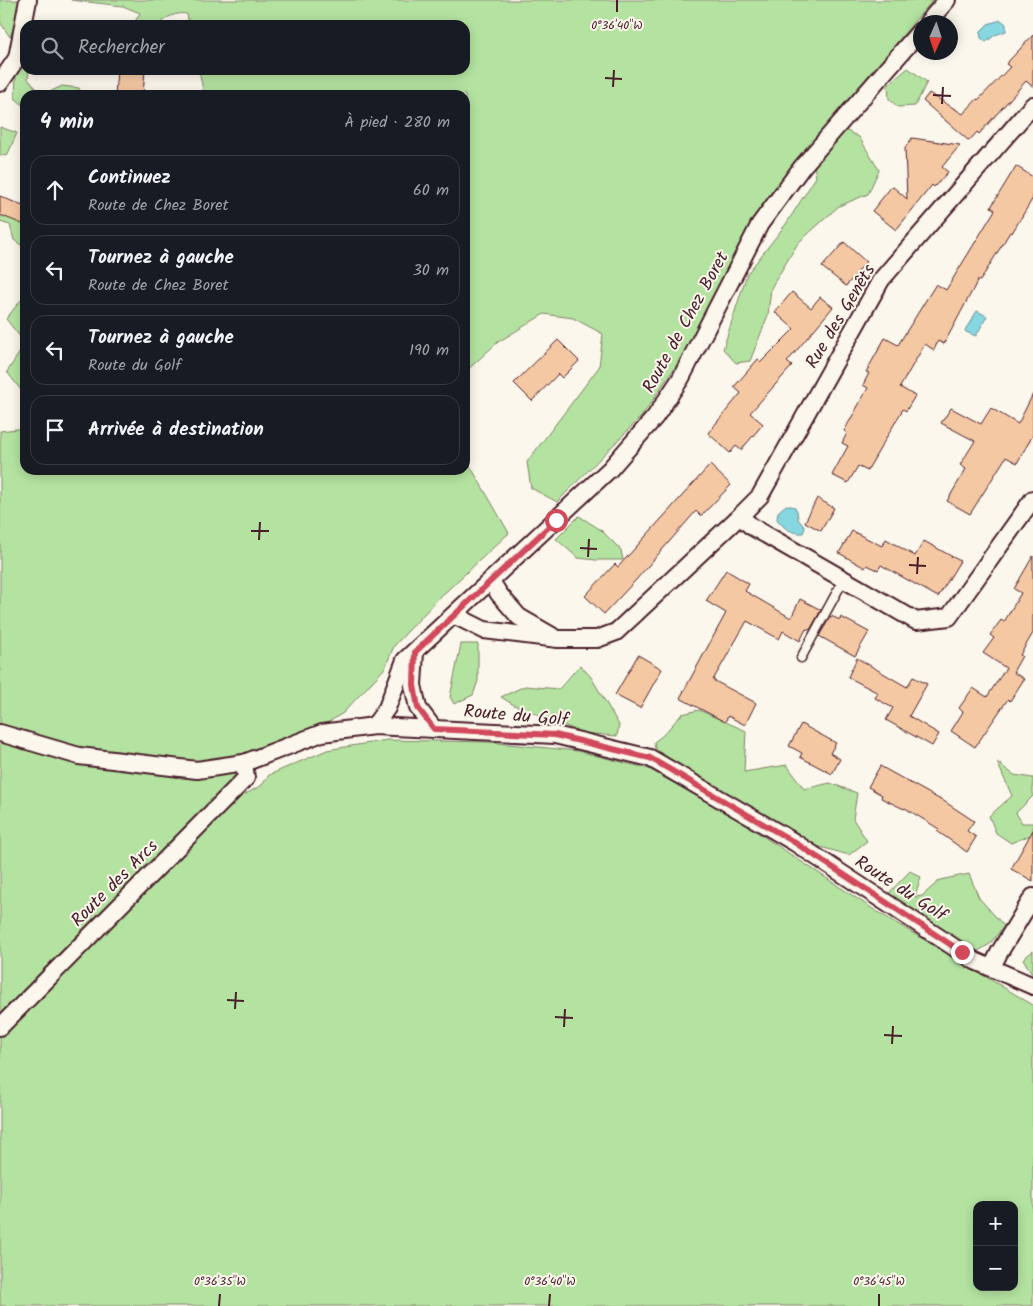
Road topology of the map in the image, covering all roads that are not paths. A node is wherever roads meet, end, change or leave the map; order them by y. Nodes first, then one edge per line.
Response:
1 (28, 0) edge
2 (947, 0) edge
3 (934, 15) edge
4 (24, 20) edge
5 (913, 39) edge
6 (20, 42) edge
7 (0, 83) edge
8 (1033, 105) edge
9 (1033, 499) edge
10 (740, 516) junction
11 (844, 579) junction
12 (491, 581) junction
13 (454, 615) junction
14 (558, 639) junction
15 (415, 652) junction
16 (801, 658) dead end
17 (374, 726) junction
18 (434, 729) junction
19 (0, 733) edge
20 (244, 763) junction
21 (1033, 897) edge
22 (992, 967) junction
23 (1033, 986) edge
24 (0, 1027) edge

1 - 4 street
2 - 3 street
5 - 12 street, Route de Chez Boret
6 - 7 street
8 - 10 street, Rue des Genêts
9 - 11 street
10 - 11 street
10 - 14 street, Rue des Genêts
11 - 16 lane
12 - 13 street, Route de Chez Boret
12 - 14 street
13 - 14 street, Rue des Genêts
13 - 15 street, Route de Chez Boret
15 - 17 street, Route de Chez Boret
15 - 18 street
17 - 18 street, Route du Golf
17 - 20 street, Route du Golf
18 - 22 street, Route du Golf
19 - 20 street, Route du Golf
20 - 24 street, Route des Arcs
21 - 22 street
22 - 23 street, Route du Golf

